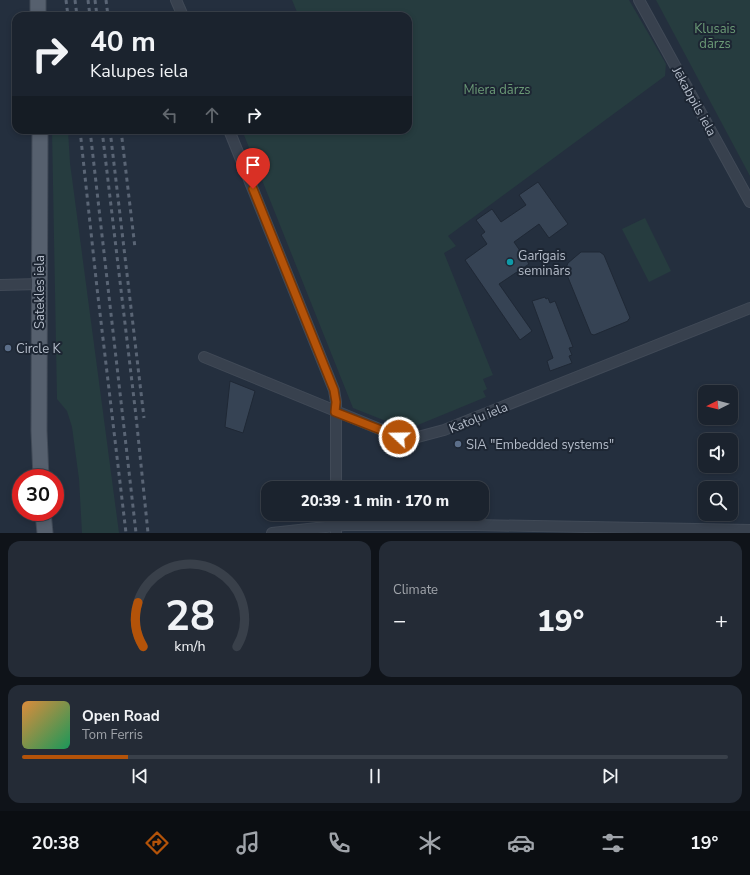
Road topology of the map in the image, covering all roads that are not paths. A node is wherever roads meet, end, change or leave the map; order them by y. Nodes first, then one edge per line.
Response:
1 (38, 0) edge
2 (176, 0) edge
3 (639, 0) edge
4 (38, 12) edge
5 (181, 12) edge
6 (40, 134) edge
7 (231, 134) edge
8 (750, 202) edge
9 (39, 284) junction
10 (0, 285) edge
11 (750, 308) edge
12 (204, 357) dead end
13 (335, 412) junction
14 (41, 469) edge
15 (336, 481) edge
16 (44, 521) edge
17 (336, 529) edge
18 (628, 530) edge
19 (750, 530) edge
20 (45, 533) edge
21 (272, 533) edge

1 - 4 main road
2 - 5 street
3 - 8 street, Jēkabpils iela
6 - 9 main road, Satekles iela
7 - 13 street
9 - 10 street
9 - 14 main road, Satekles iela
11 - 13 street, Katoļu iela
12 - 13 street, Katoļu iela
13 - 15 street
16 - 20 main road
17 - 18 street
17 - 21 street
18 - 19 street

